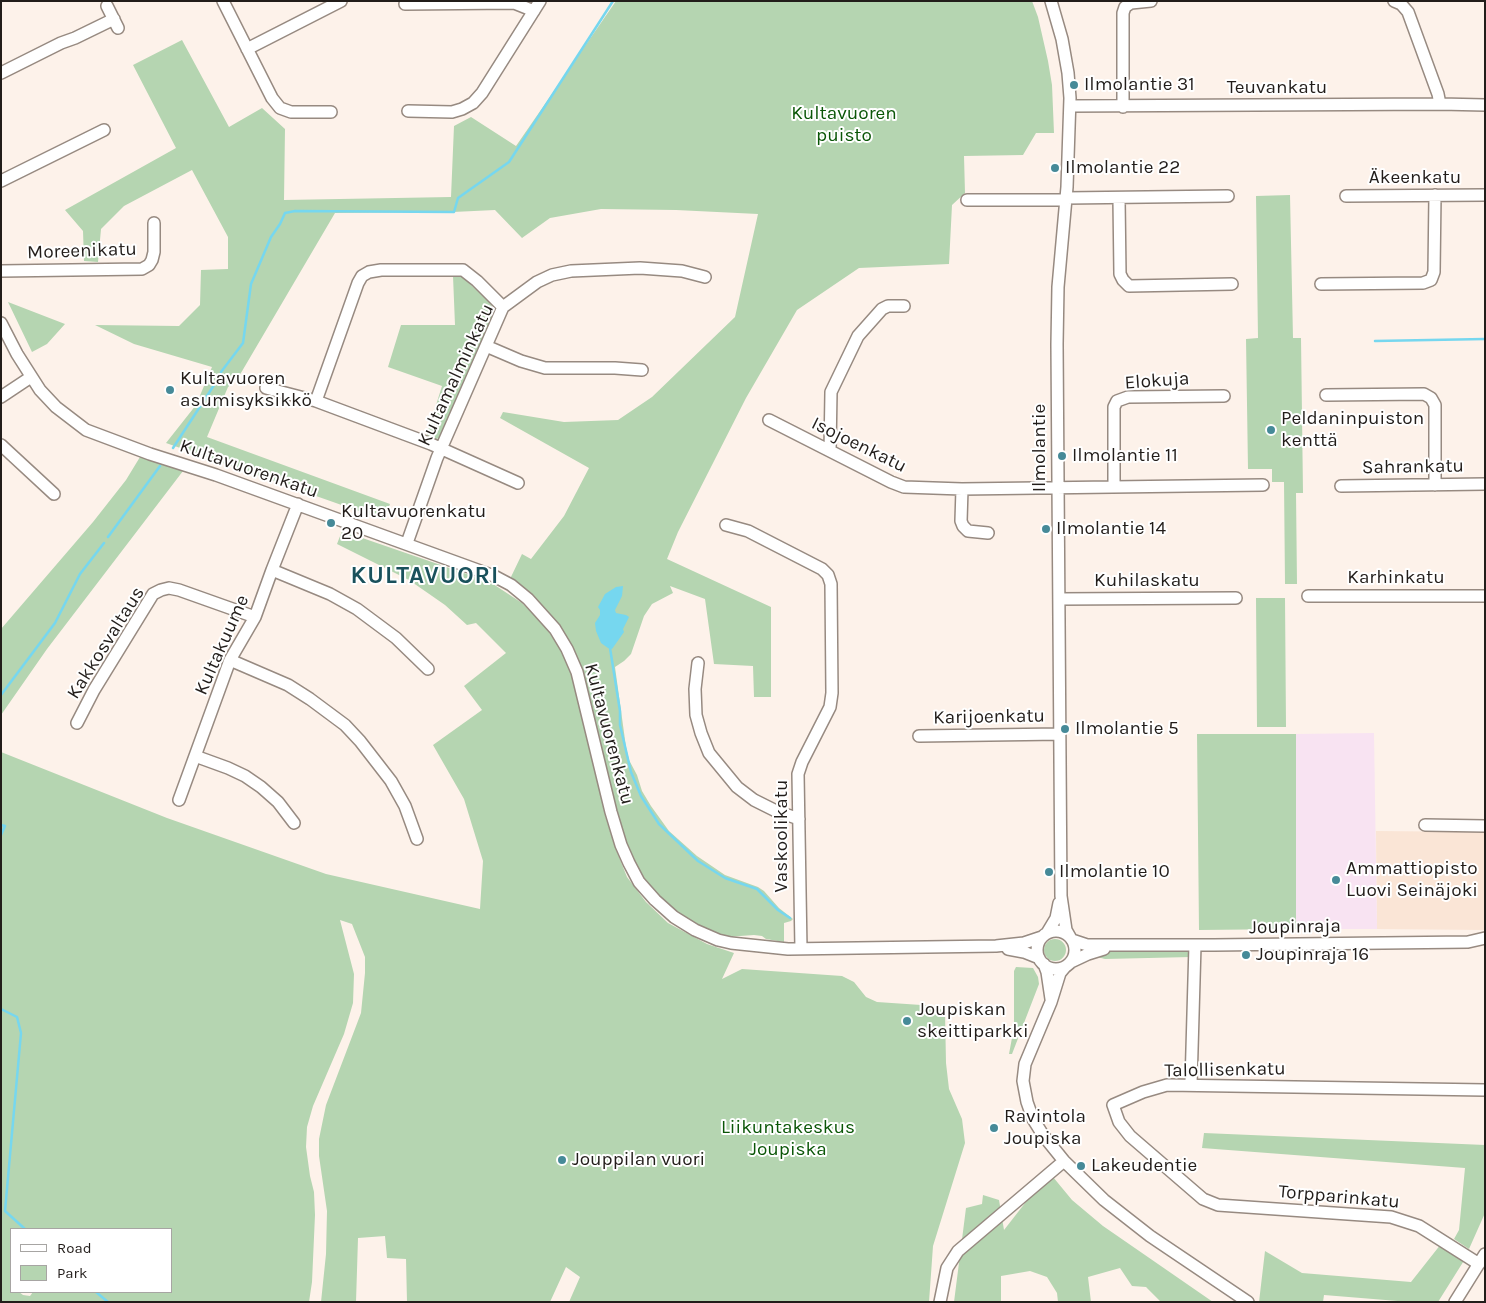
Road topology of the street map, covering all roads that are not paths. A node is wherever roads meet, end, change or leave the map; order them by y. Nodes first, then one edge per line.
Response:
1 (224, 1) edge
2 (341, 1) edge
3 (1051, 1) edge
4 (1151, 1) edge
5 (1394, 1) edge
6 (405, 4) dead end
7 (107, 6) dead end
8 (537, 6) edge
9 (248, 48) junction
10 (1, 73) edge
11 (1440, 104) junction
12 (1485, 105) edge
13 (1070, 106) junction
14 (1123, 107) junction
15 (408, 111) dead end
16 (332, 112) dead end
17 (104, 130) dead end
18 (1, 181) edge
19 (1485, 195) edge
20 (1228, 196) dead end
21 (1346, 196) dead end
22 (1435, 196) junction
23 (1066, 199) junction
24 (1119, 199) junction
25 (967, 200) dead end
26 (154, 222) dead end
27 (1, 270) edge
28 (705, 277) dead end
29 (1232, 284) dead end
30 (1321, 284) dead end
31 (904, 306) dead end
32 (503, 307) junction
33 (1, 323) edge
34 (486, 346) junction
35 (642, 370) dead end
36 (31, 377) junction
37 (266, 388) dead end
38 (1326, 395) dead end
39 (1224, 396) dead end
40 (1, 397) edge
41 (316, 401) junction
42 (769, 420) dead end
43 (1, 445) edge
44 (441, 448) junction
45 (830, 451) junction
46 (518, 483) dead end
47 (1485, 484) edge
48 (1262, 485) dead end
49 (1436, 485) junction
50 (1058, 486) junction
51 (1114, 486) junction
52 (1341, 486) dead end
53 (962, 489) junction
54 (54, 494) dead end
55 (298, 504) junction
56 (726, 525) dead end
57 (988, 532) dead end
58 (407, 543) junction
59 (272, 570) junction
60 (1308, 596) dead end
61 (1485, 596) edge
62 (1058, 598) junction
63 (1236, 598) dead end
64 (255, 617) junction
65 (230, 660) junction
66 (698, 663) dead end
67 (428, 669) dead end
68 (77, 723) dead end
69 (1060, 734) junction
70 (919, 736) dead end
71 (195, 756) junction
72 (179, 800) dead end
73 (799, 819) junction
74 (294, 823) dead end
75 (1425, 825) dead end
76 (1485, 826) edge
77 (417, 839) dead end
78 (1061, 896) junction
79 (1045, 935) junction
80 (1485, 938) edge
81 (1071, 939) junction
82 (1468, 942) junction
83 (1123, 945) junction
84 (1195, 945) junction
85 (996, 946) junction
86 (1485, 946) edge
87 (802, 949) junction
88 (1041, 961) junction
89 (1068, 964) junction
90 (1051, 1002) junction
91 (1191, 1084) junction
92 (1485, 1090) edge
93 (1064, 1161) junction
94 (1243, 1207) joint
95 (1482, 1259) edge
96 (940, 1302) edge
97 (1248, 1302) edge
98 (1456, 1302) edge

1 - 9 street
2 - 9 street
3 - 13 street, Ilmolantie
4 - 14 street
5 - 11 street
6 - 8 street
7 - 10 street
8 - 15 street
9 - 16 street
11 - 12 street, Teuvankatu
11 - 14 street, Teuvankatu
13 - 14 street, Teuvankatu
13 - 23 street, Ilmolantie
17 - 18 street
19 - 22 street, Äkeenkatu
20 - 24 street
21 - 22 street, Äkeenkatu
22 - 30 street
23 - 24 street
23 - 25 street
23 - 50 street, Ilmolantie
24 - 29 street
26 - 27 street, Moreenikatu
28 - 32 street, Kultamalminkatu
31 - 45 street
32 - 34 street, Kultamalminkatu
32 - 41 street
33 - 36 street, Kultavuorenkatu
34 - 35 street
34 - 44 street, Kultamalminkatu
36 - 40 street
36 - 55 street, Kultavuorenkatu
37 - 41 street
38 - 49 street
39 - 51 street, Elokuja
41 - 44 street
42 - 45 street, Isojoenkatu
43 - 54 street
44 - 46 street
44 - 58 street, Kultamalminkatu
45 - 53 street, Isojoenkatu
47 - 49 street, Sahrankatu
48 - 51 street, Isojoenkatu
49 - 52 street, Sahrankatu
50 - 51 street, Isojoenkatu
50 - 53 street, Isojoenkatu
50 - 62 street, Ilmolantie
53 - 57 street
55 - 58 street, Kultavuorenkatu
55 - 59 street, Kultakuume
56 - 73 street, Vaskoolikatu
58 - 87 street, Kultavuorenkatu
59 - 64 street, Kultakuume
59 - 67 street
60 - 61 street, Karhinkatu
62 - 63 street, Kuhilaskatu
62 - 69 street, Ilmolantie
64 - 65 street, Kultakuume
64 - 68 street, Kakkosvaltaus
65 - 71 street, Kultakuume
65 - 77 street
66 - 73 street
69 - 70 street, Karijoenkatu
69 - 78 street, Ilmolantie
71 - 72 street, Kultakuume
71 - 74 street
73 - 87 street, Vaskoolikatu
75 - 76 street
78 - 79 street, Ilmolantie
78 - 81 street, Ilmolantie
79 - 81 street
79 - 85 street, Kultavuorenkatu
79 - 88 street
80 - 82 street, Joupinraja
81 - 83 street, Joupinraja
81 - 89 street
82 - 84 street, Joupinraja
82 - 86 street, Joupinraja
83 - 84 street, Joupinraja
83 - 89 street, Joupinraja
84 - 91 street
85 - 87 street, Kultavuorenkatu
85 - 88 street, Kultavuorenkatu
88 - 89 street
88 - 90 street
89 - 90 street
90 - 93 street
91 - 92 street, Talollisenkatu
91 - 94 street, Talollisenkatu
93 - 96 street
93 - 97 street
94 - 95 street, Torpparinkatu
95 - 98 street

